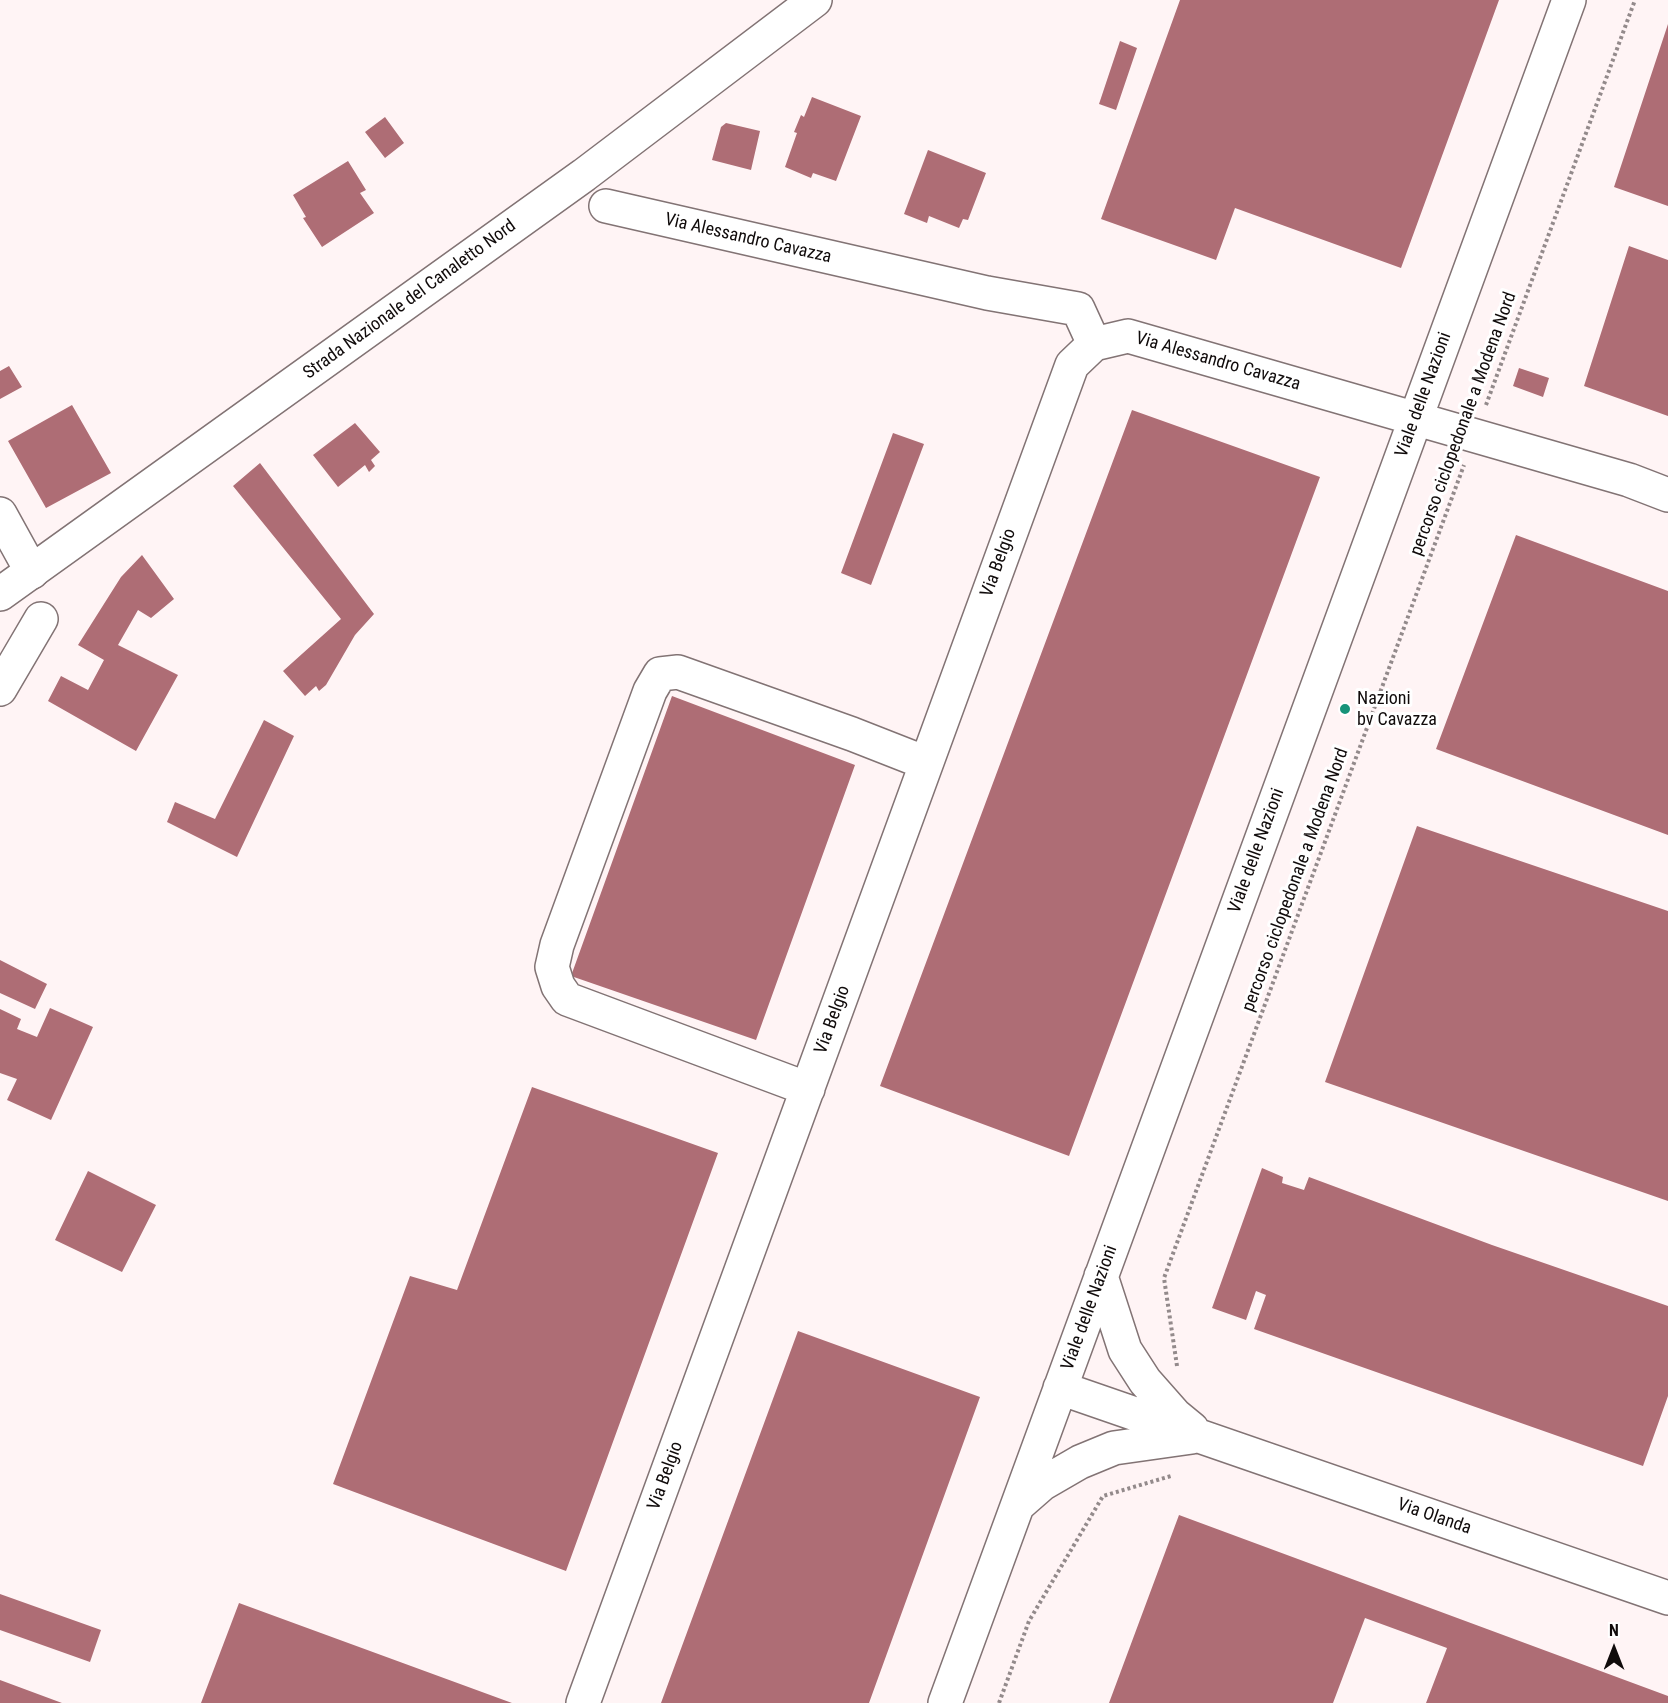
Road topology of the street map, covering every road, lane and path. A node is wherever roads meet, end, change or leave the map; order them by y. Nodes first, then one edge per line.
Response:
1 (815, 0) edge
2 (1569, 0) edge
3 (1635, 0) edge
4 (606, 206) dead end
5 (1094, 344) junction
6 (1415, 418) junction
7 (1475, 435) junction
8 (1668, 495) edge
9 (0, 514) edge
10 (32, 572) junction
11 (0, 594) edge
12 (41, 619) dead end
13 (0, 689) edge
14 (926, 763) junction
15 (808, 1089) junction
16 (1101, 1276) junction
17 (1178, 1374) dead end
18 (1060, 1388) junction
19 (1197, 1436) junction
20 (1017, 1506) junction
21 (1668, 1598) edge
22 (583, 1703) edge
23 (945, 1703) edge
24 (999, 1703) edge

1 - 10 street, Strada Nazionale del Canaletto Nord
2 - 6 street, Viale delle Nazioni
3 - 7 path, percorso ciclopedonale a Modena Nord
4 - 5 street, Via Alessandro Cavazza
5 - 6 street, Via Alessandro Cavazza
5 - 14 street, Via Belgio
6 - 7 street, Via Alessandro Cavazza
6 - 16 street, Viale delle Nazioni
7 - 8 street, Via Alessandro Cavazza
7 - 17 path, percorso ciclopedonale a Modena Nord
9 - 10 street
10 - 11 street, Strada Nazionale del Canaletto Nord
12 - 13 street
14 - 15 street, Via Belgio
14 - 15 street
15 - 22 street, Via Belgio
16 - 18 street, Viale delle Nazioni
16 - 19 street, Via Olanda
18 - 19 street, Via Olanda
18 - 20 street, Viale delle Nazioni
19 - 20 street, Via Olanda
19 - 21 street, Via Olanda
19 - 24 path
20 - 23 street, Viale delle Nazioni

